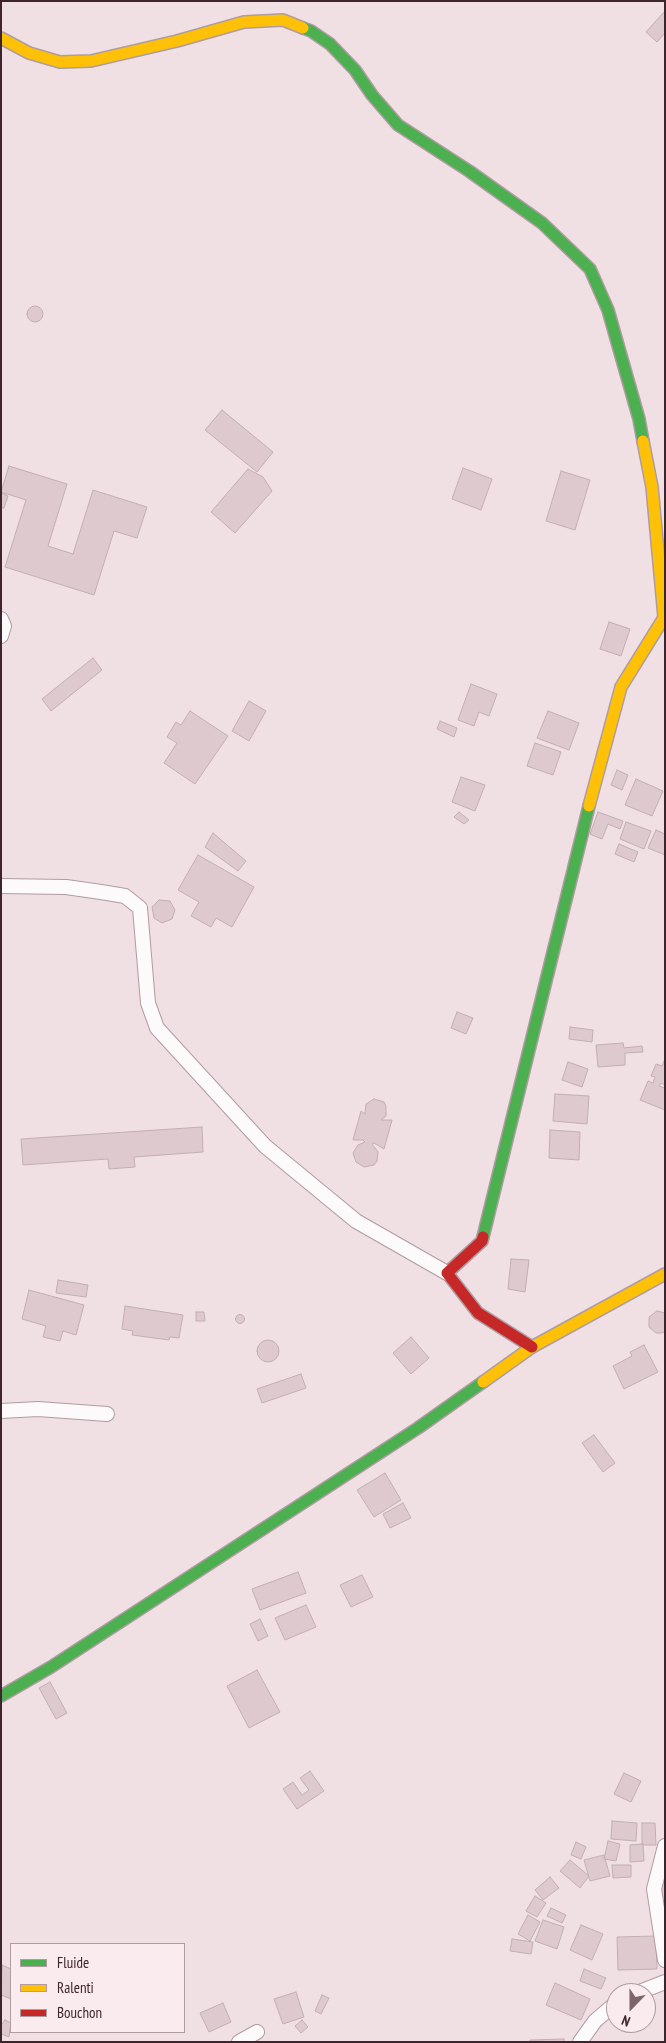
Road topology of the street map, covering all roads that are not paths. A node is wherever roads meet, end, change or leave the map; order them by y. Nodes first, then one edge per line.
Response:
1 (1, 38) edge
2 (664, 617) edge
3 (1, 619) edge
4 (1, 636) edge
5 (1, 886) edge
6 (447, 1273) junction
7 (665, 1274) edge
8 (532, 1347) junction
9 (1, 1410) edge
10 (107, 1414) dead end
11 (1, 1696) edge
12 (665, 1846) edge
13 (665, 1960) edge
14 (606, 2012) edge
15 (257, 2032) dead end
16 (239, 2042) edge
17 (580, 2042) edge

1 - 2 street
2 - 6 street
3 - 4 street
5 - 6 street
6 - 8 street
7 - 8 street
8 - 11 street
9 - 10 street
12 - 13 street
14 - 17 street
15 - 16 street

